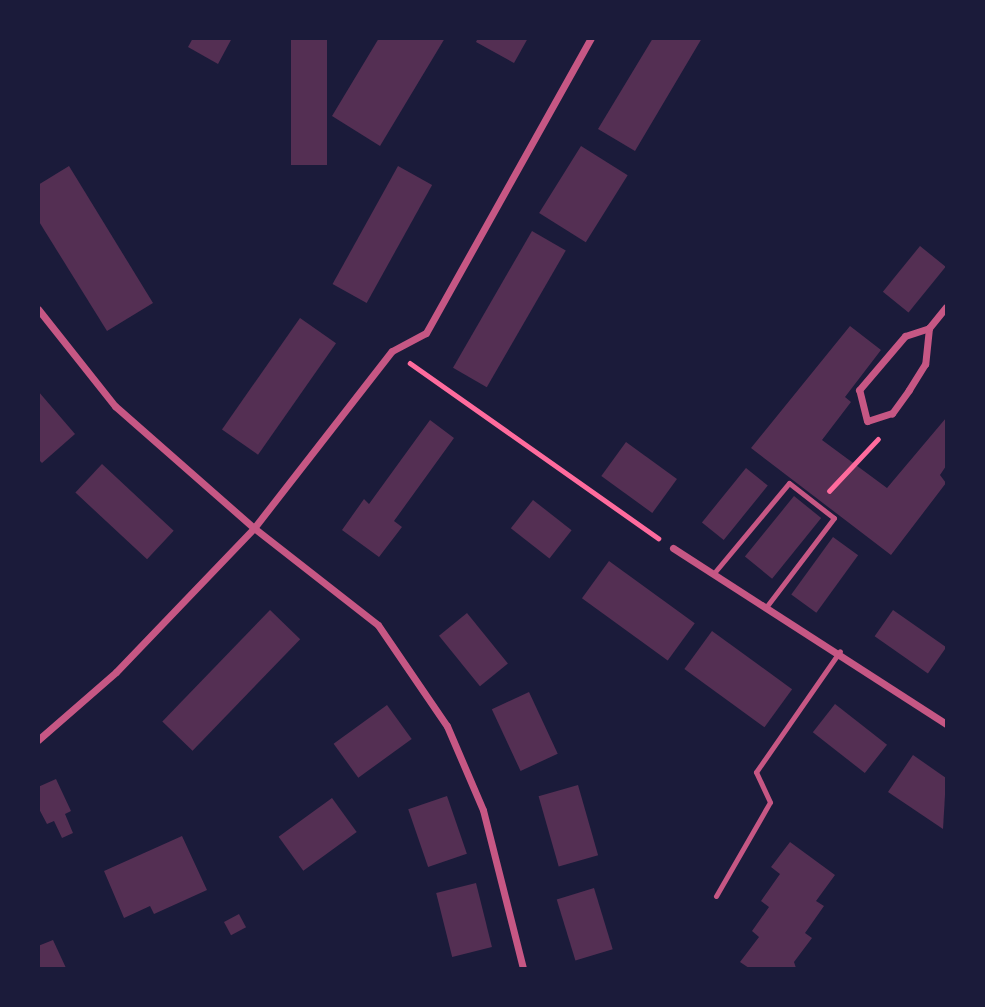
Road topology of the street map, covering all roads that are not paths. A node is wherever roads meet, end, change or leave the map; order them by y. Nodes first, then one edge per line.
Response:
1 (591, 38) edge
2 (947, 307) edge
3 (38, 309) edge
4 (929, 328) junction
5 (254, 528) junction
6 (673, 548) road end
7 (714, 573) junction
8 (767, 606) junction
9 (840, 651) junction
10 (947, 724) edge
11 (38, 740) edge
12 (716, 896) dead end
13 (523, 968) edge

1 - 5 street
2 - 4 street
3 - 5 street
4 - 4 street
5 - 11 street
5 - 13 street
6 - 7 street
7 - 8 street
7 - 8 lane
8 - 9 street
9 - 10 street
9 - 12 lane

